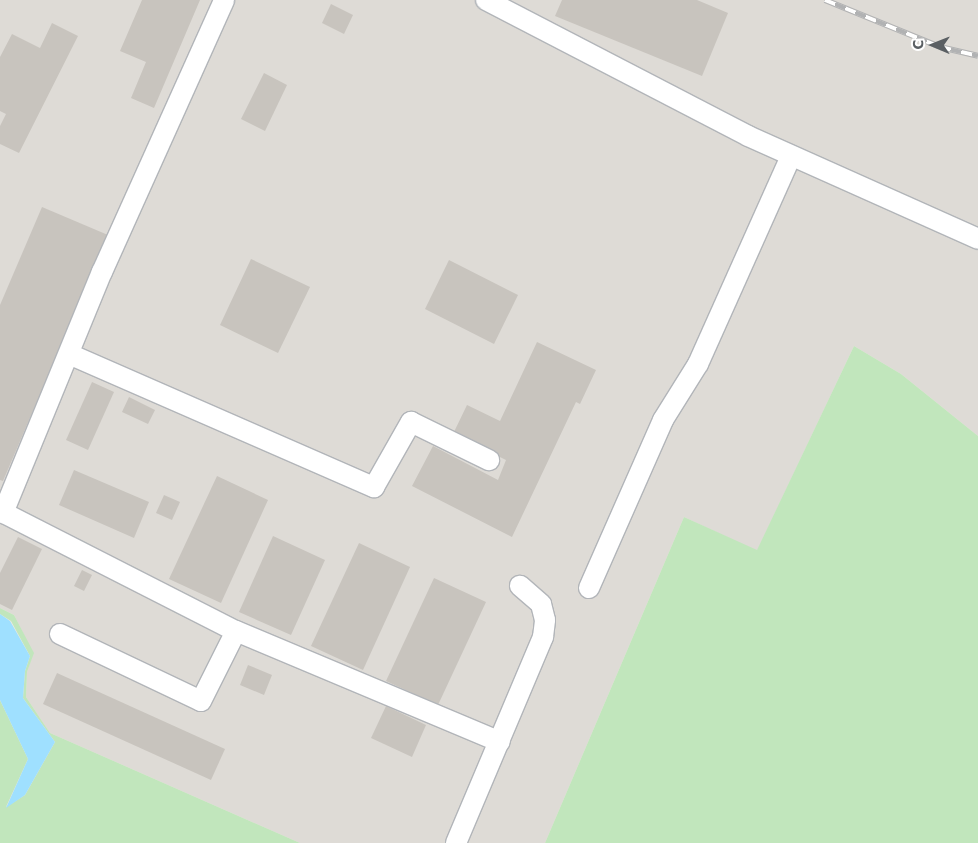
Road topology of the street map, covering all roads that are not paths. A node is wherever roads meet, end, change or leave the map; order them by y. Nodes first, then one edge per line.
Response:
1 (224, 0) edge
2 (486, 0) edge
3 (791, 156) junction
4 (978, 238) edge
5 (69, 354) junction
6 (489, 460) dead end
7 (2, 512) edge
8 (520, 586) dead end
9 (589, 588) dead end
10 (236, 631) junction
11 (60, 634) dead end
12 (500, 742) junction
13 (456, 843) edge

1 - 5 lane
2 - 3 lane
3 - 4 lane
3 - 9 lane
5 - 6 lane
5 - 7 lane
7 - 10 lane
8 - 12 lane
10 - 11 lane
10 - 12 lane
12 - 13 lane

